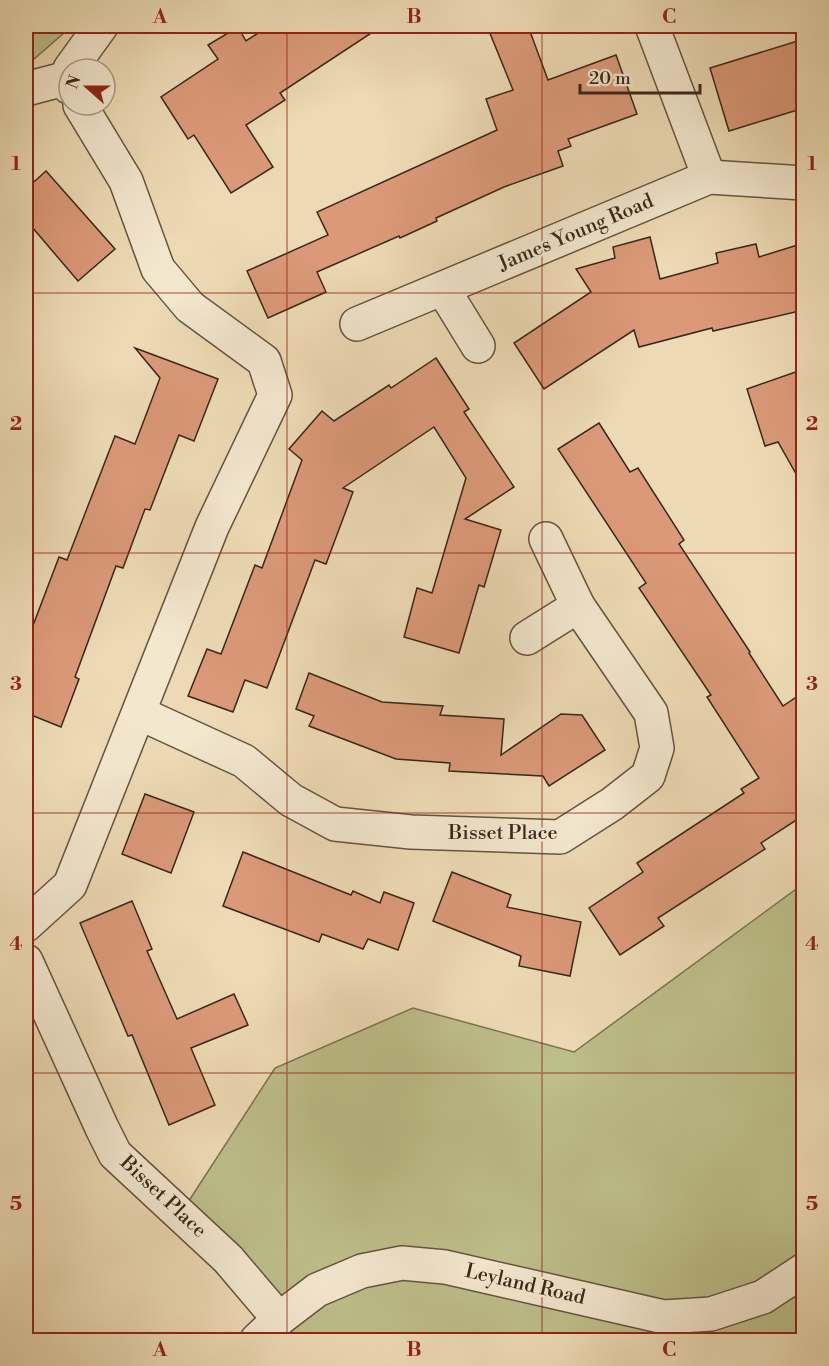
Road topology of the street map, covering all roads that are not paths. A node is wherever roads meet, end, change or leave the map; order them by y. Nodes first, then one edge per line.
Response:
1 (102, 26) edge
2 (652, 26) edge
3 (84, 57) edge
4 (57, 84) edge
5 (26, 89) edge
6 (90, 117) edge
7 (710, 177) junction
8 (804, 183) edge
9 (442, 289) junction
10 (357, 324) dead end
11 (478, 346) dead end
12 (546, 539) dead end
13 (578, 606) junction
14 (527, 638) dead end
15 (139, 713) junction
16 (26, 925) edge
17 (26, 961) edge
18 (804, 1270) edge
19 (268, 1330) edge

1 - 3 street
2 - 7 street
4 - 5 street
6 - 15 street
7 - 8 street, James Young Road
7 - 9 street, James Young Road
9 - 10 street, James Young Road
9 - 11 street
12 - 13 street, Bisset Place
13 - 14 street
13 - 15 street, Bisset Place
15 - 16 street
17 - 19 street, Bisset Place
18 - 19 street, Leyland Road

